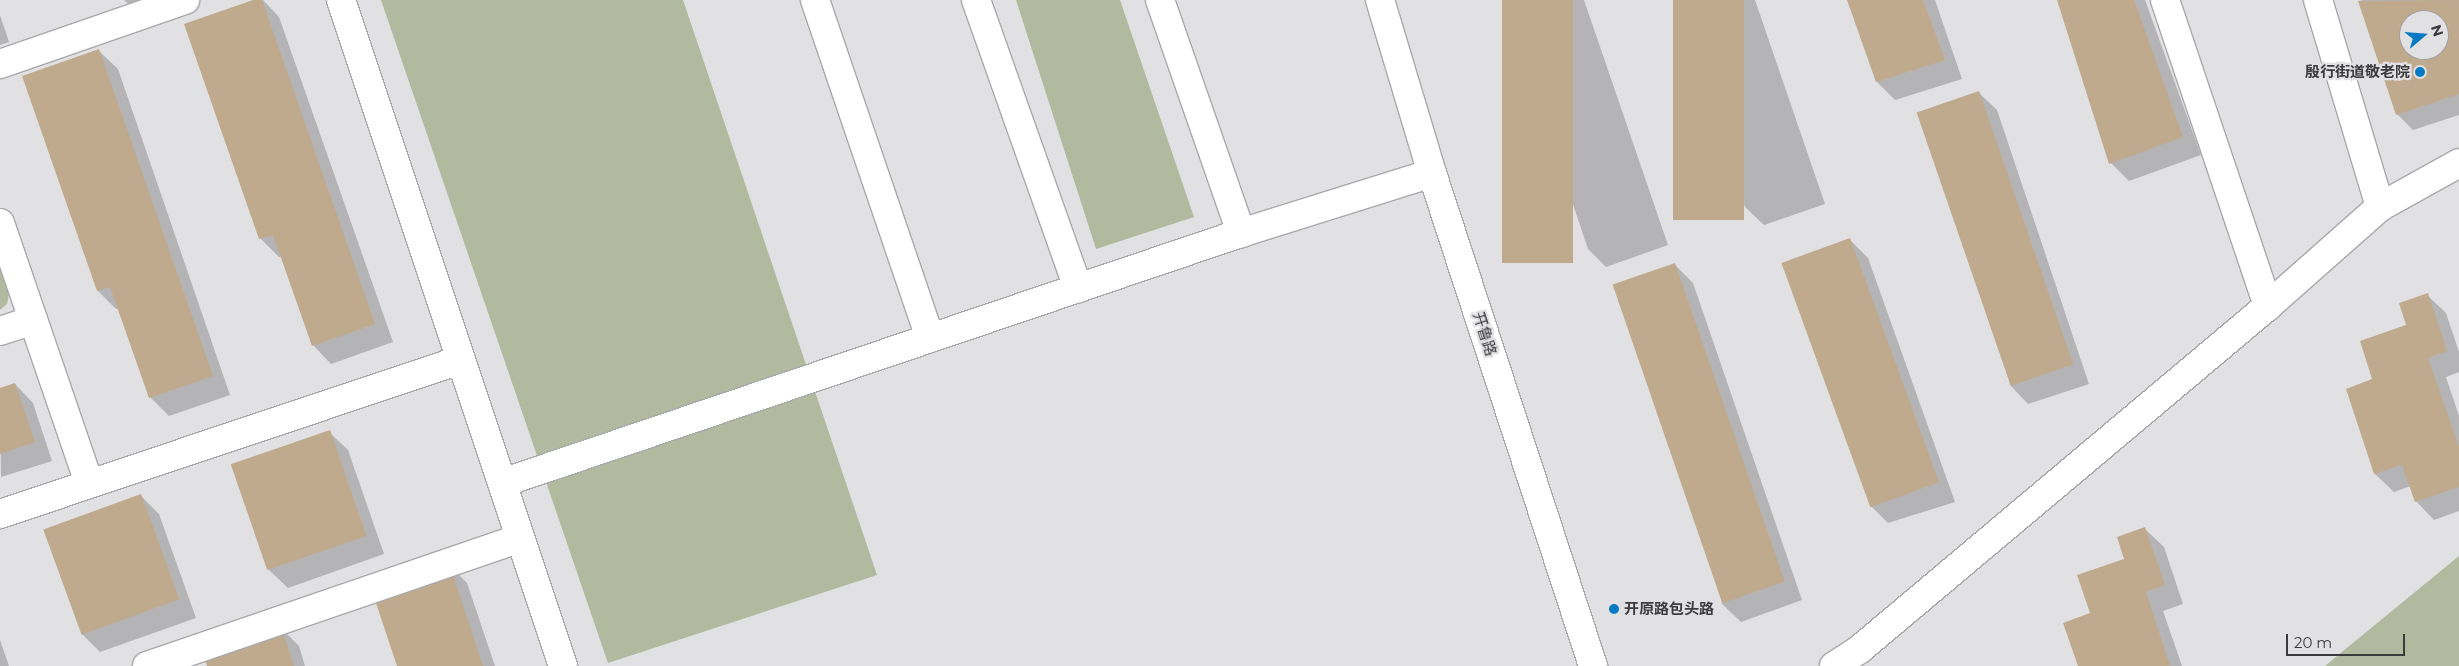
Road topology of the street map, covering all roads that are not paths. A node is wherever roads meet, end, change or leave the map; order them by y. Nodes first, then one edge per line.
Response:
1 (185, 0) edge
2 (341, 0) edge
3 (814, 0) edge
4 (976, 0) edge
5 (1160, 0) edge
6 (1380, 0) edge
7 (2165, 0) edge
8 (2318, 0) edge
9 (0, 64) edge
10 (2459, 163) edge
11 (1432, 173) junction
12 (2380, 207) junction
13 (0, 223) edge
14 (1241, 233) junction
15 (1078, 288) junction
16 (2268, 306) junction
17 (33, 320) junction
18 (0, 331) edge
19 (930, 338) junction
20 (461, 360) junction
21 (89, 483) junction
22 (502, 483) junction
23 (0, 514) edge
24 (520, 538) junction
25 (151, 665) edge
26 (562, 666) edge
27 (1593, 666) edge
28 (1834, 666) edge

1 - 9 street
2 - 20 street
3 - 19 street
4 - 15 street
5 - 14 street
6 - 11 street, 开鲁路
7 - 16 street
8 - 12 street
10 - 12 street
11 - 14 street
11 - 27 street, 开鲁路
12 - 16 street
13 - 17 street
14 - 15 street
15 - 19 street
16 - 28 street
17 - 18 street
17 - 21 street
19 - 22 street
20 - 21 street
20 - 22 street
21 - 23 street
22 - 24 street
24 - 25 street
24 - 26 street

